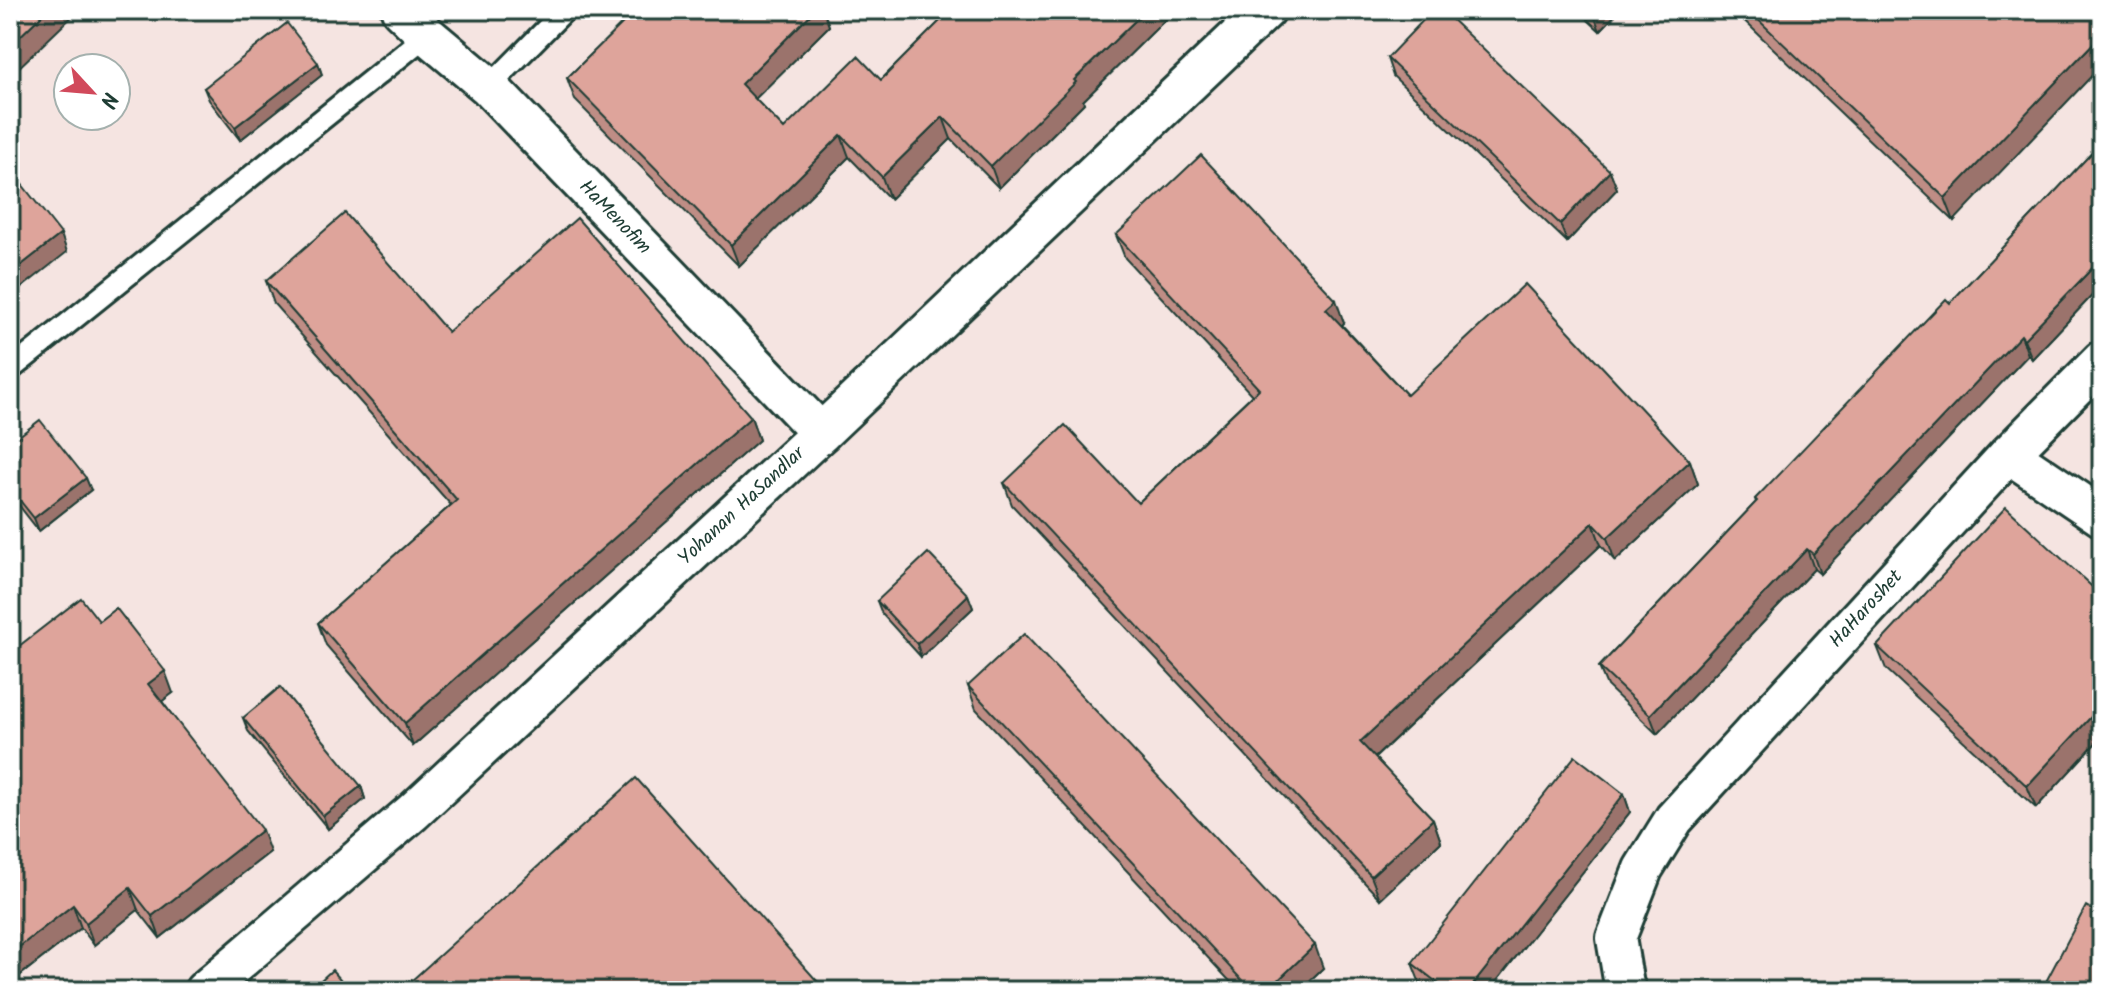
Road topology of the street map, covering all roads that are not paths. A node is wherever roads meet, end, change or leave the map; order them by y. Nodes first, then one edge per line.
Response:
1 (565, 10) edge
2 (1266, 10) edge
3 (414, 23) edge
4 (489, 87) junction
5 (2102, 360) edge
6 (10, 370) edge
7 (821, 433) junction
8 (2009, 454) junction
9 (2102, 517) edge
10 (204, 991) edge
11 (1627, 991) edge

1 - 4 lane
2 - 7 street, Yohanan HaSandlar
3 - 4 street, HaMenofim
3 - 6 lane
4 - 7 street, HaMenofim
5 - 8 street, HaHaroshet
7 - 10 street, Yohanan HaSandlar
8 - 9 street
8 - 11 street, HaHaroshet

